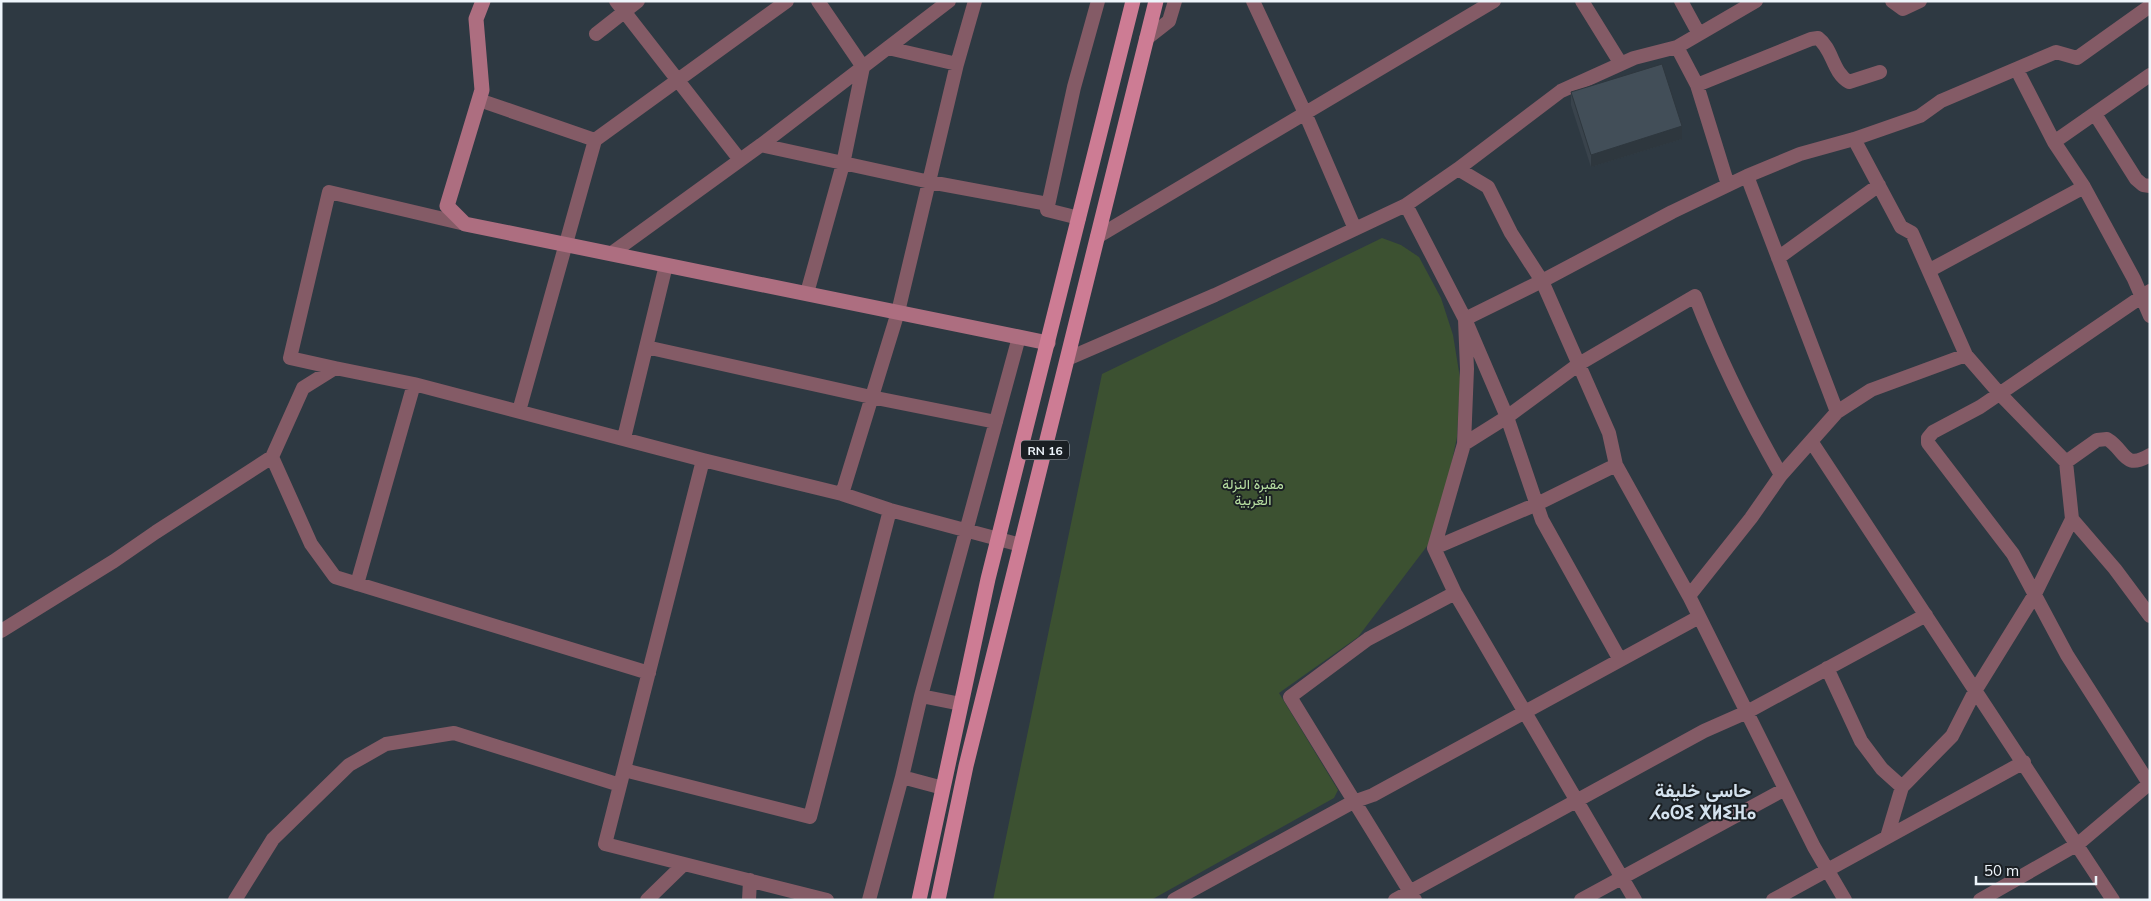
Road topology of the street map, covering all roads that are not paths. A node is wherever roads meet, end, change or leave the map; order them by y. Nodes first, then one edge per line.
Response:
1 (482, 1) edge
2 (638, 1) edge
3 (787, 1) edge
4 (818, 1) edge
5 (949, 1) edge
6 (975, 1) edge
7 (1098, 1) edge
8 (1133, 1) edge
9 (1156, 1) edge
10 (1175, 1) edge
11 (1253, 1) edge
12 (1494, 1) edge
13 (1582, 1) edge
14 (1681, 1) edge
15 (1756, 1) edge
16 (1892, 1) edge
17 (1920, 1) edge
18 (620, 6) edge
19 (2150, 6) edge
20 (596, 34) dead end
21 (1699, 34) junction
22 (1146, 39) junction
23 (1677, 47) junction
24 (888, 48) junction
25 (957, 64) junction
26 (1621, 64) junction
27 (863, 67) junction
28 (2016, 70) junction
29 (1880, 72) dead end
30 (2150, 75) edge
31 (677, 79) junction
32 (1697, 85) junction
33 (479, 100) junction
34 (1305, 113) junction
35 (2095, 114) junction
36 (1854, 139) junction
37 (595, 140) junction
38 (2054, 142) junction
39 (761, 145) junction
40 (740, 160) junction
41 (843, 164) junction
42 (1458, 169) junction
43 (1747, 176) junction
44 (930, 182) junction
45 (1728, 185) junction
46 (1879, 185) junction
47 (2150, 186) edge
48 (2084, 187) junction
49 (1048, 204) junction
50 (1406, 205) junction
51 (1080, 218) junction
52 (465, 224) junction
53 (1355, 229) junction
54 (1097, 237) junction
55 (565, 244) junction
56 (612, 253) junction
57 (1778, 258) junction
58 (666, 265) junction
59 (1930, 270) junction
60 (1542, 281) junction
61 (806, 293) junction
62 (2145, 294) edge
63 (898, 312) junction
64 (2150, 316) edge
65 (1465, 319) junction
66 (1019, 337) junction
67 (1048, 343) junction
68 (646, 347) junction
69 (1966, 355) junction
70 (1067, 359) junction
71 (1579, 364) junction
72 (335, 368) junction
73 (414, 384) junction
74 (1999, 393) junction
75 (872, 397) junction
76 (518, 411) junction
77 (1837, 412) junction
78 (1507, 417) junction
79 (996, 422) junction
80 (624, 438) junction
81 (1811, 441) junction
82 (1464, 444) junction
83 (2150, 455) edge
84 (272, 457) junction
85 (703, 460) junction
86 (2066, 462) junction
87 (1616, 465) junction
88 (1781, 475) junction
89 (842, 494) junction
90 (1537, 504) junction
91 (890, 510) junction
92 (2072, 519) junction
93 (966, 531) junction
94 (998, 540) junction
95 (1021, 545) junction
96 (1434, 548) junction
97 (357, 584) junction
98 (1455, 593) junction
99 (2035, 594) junction
100 (1689, 596) junction
101 (1926, 615) junction
102 (2150, 616) edge
103 (1698, 617) junction
104 (1, 631) edge
105 (1620, 660) junction
106 (1827, 668) junction
107 (649, 673) junction
108 (1976, 691) junction
109 (921, 696) junction
110 (962, 704) junction
111 (1525, 712) junction
112 (1747, 712) junction
113 (2024, 762) junction
114 (624, 770) junction
115 (902, 777) junction
116 (2149, 784) edge
117 (620, 785) junction
118 (1902, 787) junction
119 (943, 788) junction
120 (1784, 788) junction
121 (1576, 799) junction
122 (1353, 802) junction
123 (1888, 837) junction
124 (2078, 844) junction
125 (684, 864) junction
126 (1827, 870) junction
127 (1622, 877) junction
128 (750, 880) junction
129 (1192, 895) edge
130 (1412, 896) edge
131 (235, 900) edge
132 (647, 900) edge
133 (749, 900) edge
134 (828, 900) edge
135 (869, 900) edge
136 (920, 900) edge
137 (938, 900) edge
138 (1174, 900) edge
139 (1395, 900) edge
140 (1581, 900) edge
141 (1635, 900) edge
142 (1773, 900) edge
143 (1845, 900) edge
144 (1980, 900) edge
145 (2113, 900) edge

1 - 33 street
2 - 18 street
3 - 31 street
4 - 27 street
5 - 24 street
6 - 25 street
7 - 49 street
8 - 51 main road, RN 16
9 - 22 main road, RN 16
10 - 22 street
11 - 34 street
12 - 34 street
13 - 26 street
14 - 21 street
15 - 21 street
16 - 17 street
18 - 20 street
18 - 31 street
19 - 28 street
21 - 23 street
22 - 54 main road, RN 16
23 - 26 street
23 - 32 street
24 - 25 street
24 - 27 street
25 - 44 street
26 - 42 street
27 - 39 street
27 - 41 street
28 - 36 street
28 - 38 street
29 - 32 street
30 - 35 street
31 - 37 street
31 - 40 street
32 - 45 street
33 - 37 street
33 - 52 street
34 - 53 street
34 - 54 street
35 - 38 street
35 - 47 street
36 - 43 street
36 - 46 street
37 - 55 street
38 - 48 street
39 - 40 street
39 - 41 street
40 - 56 street
41 - 44 street
41 - 61 street
42 - 50 street
42 - 60 street
43 - 45 street
43 - 57 street
44 - 49 street
44 - 63 street
45 - 60 street
46 - 57 street
46 - 59 street
48 - 59 street
48 - 62 street
49 - 51 street
50 - 53 street
50 - 65 street
51 - 67 main road, RN 16
52 - 55 street
52 - 72 street
53 - 70 street
54 - 70 main road, RN 16
55 - 56 street
55 - 76 street
56 - 58 street
57 - 77 street
58 - 61 street
58 - 68 street
59 - 69 street
60 - 65 street
60 - 71 street
61 - 63 street
62 - 64 street
62 - 74 street
63 - 66 street
63 - 75 street
65 - 78 street
65 - 82 street
66 - 67 street
66 - 79 street
67 - 94 main road, RN 16
68 - 75 street
68 - 80 street
69 - 74 street
69 - 77 street
70 - 95 main road, RN 16
71 - 78 street
71 - 87 street
71 - 88 street
72 - 73 street
72 - 84 street
73 - 76 street
73 - 97 street
74 - 86 street
74 - 99 street
75 - 79 street
75 - 89 street
76 - 80 street
77 - 81 street
78 - 82 street
78 - 90 street
79 - 93 street
80 - 85 street
81 - 88 street
81 - 101 street
82 - 96 street
83 - 86 street
84 - 97 street
84 - 104 street
85 - 89 street
85 - 107 street
86 - 92 street
87 - 90 street
87 - 100 street
88 - 100 street
89 - 91 street
90 - 96 street
90 - 105 street
91 - 93 street
91 - 114 street
92 - 99 street
92 - 102 street
93 - 94 street
93 - 109 street
94 - 95 street
94 - 110 main road, RN 16
95 - 137 main road, RN 16
96 - 98 street
97 - 107 street
98 - 111 street
98 - 122 street
99 - 108 street
99 - 116 street
100 - 103 street
101 - 106 street
101 - 108 street
103 - 105 street
103 - 112 street
105 - 111 street
106 - 112 street
106 - 118 street
107 - 114 street
108 - 113 street
108 - 118 street
109 - 110 street
109 - 115 street
110 - 119 main road, RN 16
111 - 121 street
111 - 122 street
112 - 120 street
112 - 121 street
113 - 123 street
113 - 124 street
114 - 117 street
115 - 119 street
115 - 135 street
116 - 124 street
117 - 125 street
117 - 131 street
118 - 123 street
119 - 136 main road, RN 16
120 - 126 street
120 - 127 street
121 - 127 street
121 - 130 street
122 - 129 street
122 - 130 street
123 - 126 street
124 - 144 street
124 - 145 street
125 - 128 street
125 - 132 street
126 - 142 street
126 - 143 street
127 - 140 street
127 - 141 street
128 - 133 street
128 - 134 street
129 - 138 street
130 - 139 street

